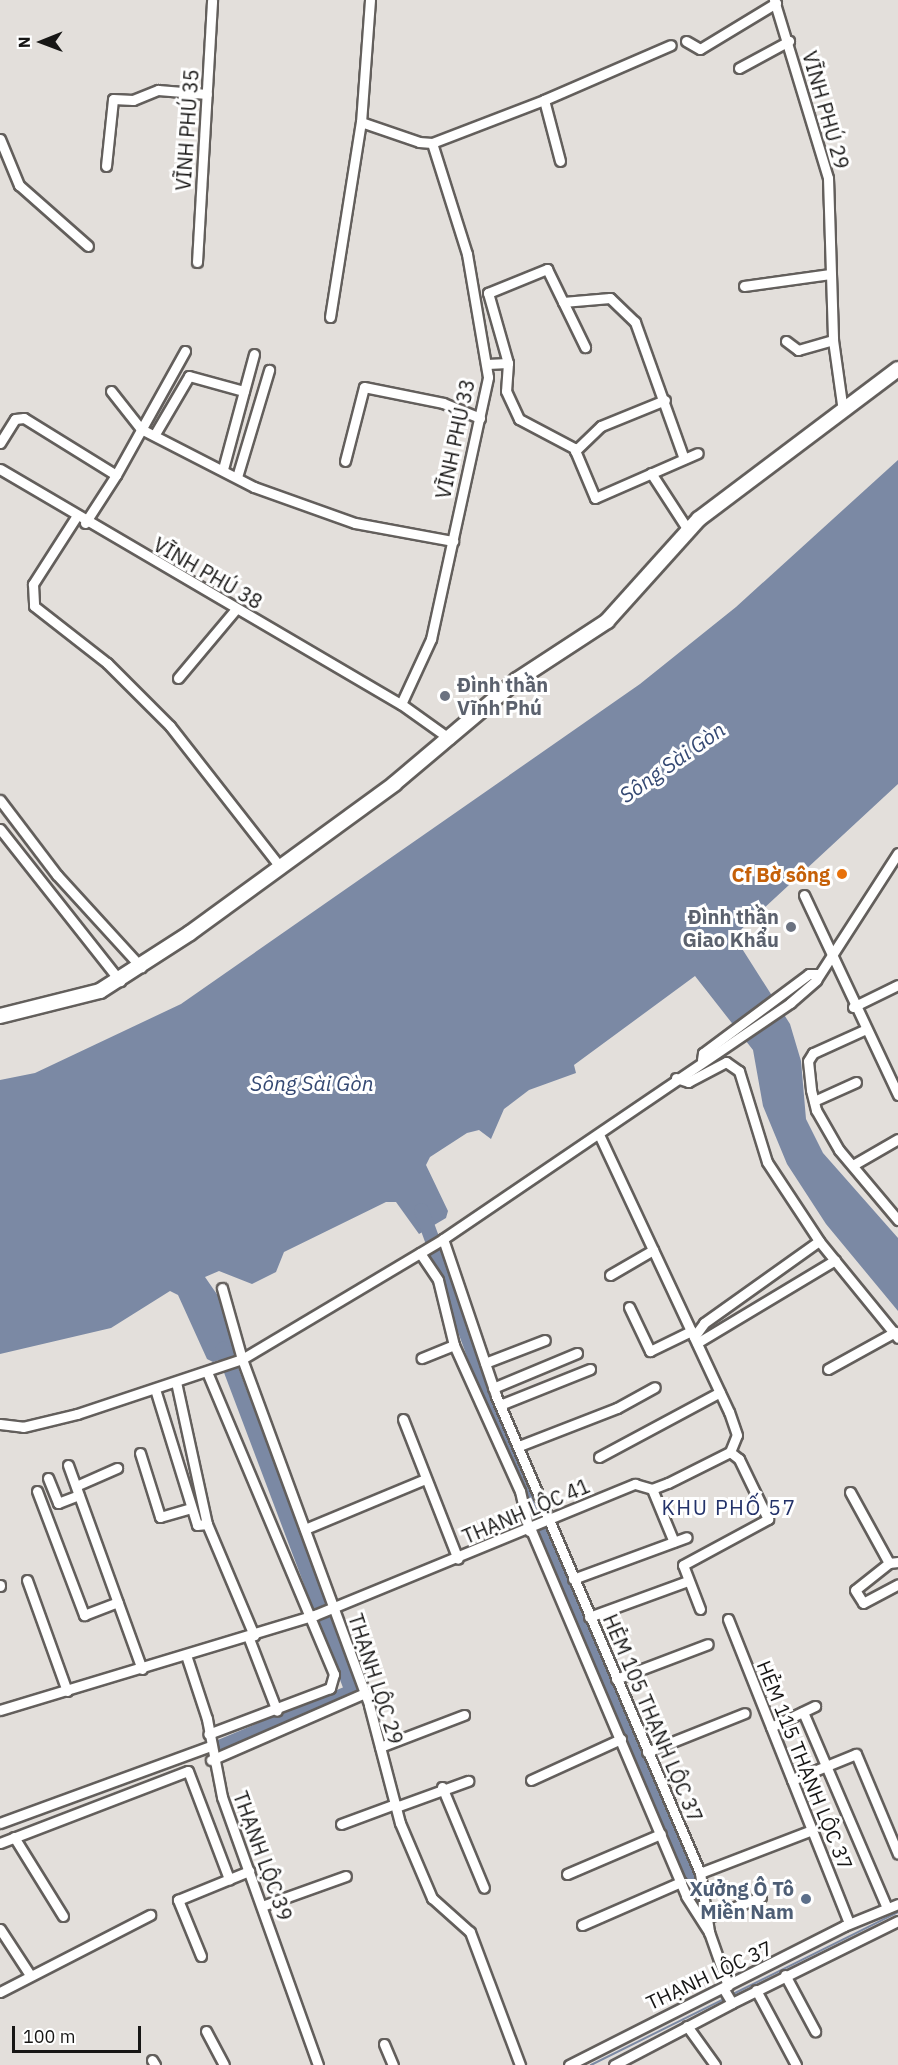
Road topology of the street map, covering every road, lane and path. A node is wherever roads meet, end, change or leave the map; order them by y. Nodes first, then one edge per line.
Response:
1 (212, 0) edge
2 (370, 0) edge
3 (775, 2) edge
4 (686, 41) dead end
5 (789, 41) junction
6 (671, 45) dead end
7 (739, 68) dead end
8 (207, 94) junction
9 (544, 100) junction
10 (361, 122) junction
11 (0, 139) edge
12 (432, 143) junction
13 (560, 160) dead end
14 (106, 166) dead end
15 (88, 246) dead end
16 (197, 262) dead end
17 (831, 274) junction
18 (744, 286) dead end
19 (563, 302) junction
20 (330, 317) dead end
21 (833, 340) junction
22 (786, 341) dead end
23 (585, 347) dead end
24 (185, 351) dead end
25 (254, 354) dead end
26 (507, 362) junction
27 (490, 364) junction
28 (898, 369) edge
29 (269, 370) dead end
30 (111, 391) dead end
31 (244, 391) junction
32 (665, 400) junction
33 (846, 409) junction
34 (480, 418) junction
35 (141, 429) junction
36 (155, 434) junction
37 (0, 443) edge
38 (575, 451) junction
39 (698, 453) dead end
40 (684, 459) junction
41 (345, 461) dead end
42 (0, 469) edge
43 (223, 469) junction
44 (651, 473) junction
45 (116, 474) junction
46 (237, 477) junction
47 (76, 517) junction
48 (86, 523) junction
49 (688, 530) junction
50 (453, 541) junction
51 (236, 609) junction
52 (178, 678) dead end
53 (401, 704) junction
54 (450, 739) junction
55 (0, 800) edge
56 (0, 830) edge
57 (898, 853) edge
58 (281, 868) junction
59 (804, 895) dead end
60 (830, 960) junction
61 (141, 967) junction
62 (120, 981) junction
63 (898, 984) edge
64 (853, 1007) junction
65 (0, 1016) edge
66 (864, 1030) junction
67 (676, 1078) junction
68 (856, 1082) dead end
69 (898, 1095) edge
70 (814, 1101) junction
71 (599, 1135) junction
72 (898, 1139) edge
73 (853, 1165) junction
74 (898, 1220) edge
75 (443, 1239) junction
76 (819, 1240) junction
77 (653, 1250) junction
78 (422, 1252) junction
79 (835, 1260) junction
80 (610, 1275) dead end
81 (222, 1288) dead end
82 (629, 1307) dead end
83 (897, 1335) edge
84 (694, 1337) junction
85 (544, 1340) dead end
86 (454, 1345) junction
87 (577, 1353) dead end
88 (421, 1358) dead end
89 (242, 1359) junction
90 (485, 1363) junction
91 (590, 1369) dead end
92 (828, 1369) dead end
93 (209, 1372) junction
94 (176, 1383) junction
95 (655, 1387) dead end
96 (493, 1388) junction
97 (155, 1389) junction
98 (720, 1392) junction
99 (500, 1405) junction
100 (403, 1419) dead end
101 (0, 1424) edge
102 (519, 1446) junction
103 (730, 1452) junction
104 (140, 1453) dead end
105 (599, 1457) dead end
106 (68, 1465) dead end
107 (117, 1468) dead end
108 (48, 1478) dead end
109 (425, 1479) junction
110 (652, 1488) junction
111 (78, 1490) junction
112 (37, 1491) dead end
113 (850, 1492) dead end
114 (191, 1508) junction
115 (550, 1522) junction
116 (207, 1524) junction
117 (305, 1529) junction
118 (530, 1531) junction
119 (687, 1537) dead end
120 (674, 1542) junction
121 (458, 1559) junction
122 (894, 1562) edge
123 (573, 1579) junction
124 (27, 1580) dead end
125 (688, 1581) junction
126 (898, 1584) edge
127 (118, 1602) junction
128 (334, 1608) junction
129 (700, 1609) dead end
130 (313, 1615) junction
131 (589, 1617) junction
132 (728, 1619) dead end
133 (251, 1636) junction
134 (708, 1644) dead end
135 (186, 1655) junction
136 (142, 1669) junction
137 (616, 1679) junction
138 (67, 1691) junction
139 (365, 1693) junction
140 (815, 1706) dead end
141 (0, 1710) edge
142 (277, 1711) junction
143 (803, 1712) junction
144 (745, 1713) dead end
145 (464, 1715) dead end
146 (771, 1727) junction
147 (208, 1734) junction
148 (621, 1739) junction
149 (210, 1746) junction
150 (380, 1747) junction
151 (647, 1752) junction
152 (211, 1760) junction
153 (829, 1764) junction
154 (531, 1780) dead end
155 (792, 1780) junction
156 (468, 1781) dead end
157 (442, 1787) junction
158 (395, 1805) junction
159 (0, 1822) edge
160 (341, 1824) dead end
161 (812, 1830) junction
162 (661, 1834) junction
163 (14, 1837) junction
164 (0, 1844) edge
165 (898, 1854) edge
166 (249, 1871) junction
167 (700, 1873) junction
168 (567, 1874) dead end
169 (346, 1876) dead end
170 (229, 1879) junction
171 (681, 1882) junction
172 (484, 1888) dead end
173 (761, 1897) dead end
174 (898, 1904) edge
175 (262, 1906) junction
176 (887, 1908) junction
177 (63, 1916) dead end
178 (150, 1916) dead end
179 (711, 1916) junction
180 (701, 1920) junction
181 (898, 1921) edge
182 (849, 1923) junction
183 (582, 1925) dead end
184 (0, 1929) edge
185 (710, 1932) junction
186 (201, 1956) dead end
187 (30, 1975) junction
188 (785, 1975) junction
189 (725, 1989) junction
190 (756, 1990) junction
191 (0, 1992) edge
192 (731, 2002) junction
193 (687, 2026) junction
194 (206, 2031) dead end
195 (815, 2031) dead end
196 (384, 2044) dead end
197 (224, 2065) edge
198 (318, 2065) edge
199 (393, 2065) edge
200 (520, 2065) edge
201 (568, 2065) edge
202 (614, 2065) edge
203 (715, 2065) edge
204 (796, 2065) edge

1 - 8 street, VĨNH PHÚ 35
2 - 10 street
3 - 4 street
3 - 5 street, VĨNH PHÚ 29
5 - 7 street
5 - 17 street, VĨNH PHÚ 29
6 - 9 street
8 - 14 street
8 - 16 street, VĨNH PHÚ 35
9 - 12 street
9 - 13 street
10 - 12 street
10 - 20 street
11 - 15 street
12 - 27 street, VĨNH PHÚ 33
17 - 18 street
17 - 21 street, VĨNH PHÚ 29
19 - 23 street
19 - 26 street
19 - 32 street
21 - 22 street
21 - 33 street, VĨNH PHÚ 29
24 - 35 street
25 - 31 street
26 - 27 street
26 - 38 street
27 - 34 street, VĨNH PHÚ 33
28 - 33 street
29 - 46 street
30 - 35 street
31 - 36 street
31 - 43 street
32 - 38 street
32 - 40 street
33 - 49 street
34 - 41 street
34 - 50 street, VĨNH PHÚ 33
35 - 36 street
35 - 45 street
36 - 43 street
37 - 45 street
38 - 44 street
39 - 40 street
40 - 44 street
42 - 47 street, VĨNH PHÚ 38
43 - 46 street
44 - 49 street
45 - 48 street
46 - 50 street
47 - 48 street, VĨNH PHÚ 38
47 - 58 street
48 - 51 street, VĨNH PHÚ 38
49 - 54 street
50 - 53 street, VĨNH PHÚ 33
51 - 52 street
51 - 53 street, VĨNH PHÚ 38
53 - 54 street, VĨNH PHÚ 38
54 - 58 street
55 - 61 street
56 - 62 street
57 - 60 street
58 - 61 street
59 - 60 street
60 - 64 street
60 - 67 street
61 - 62 street
62 - 65 street
63 - 64 street
64 - 66 street
66 - 69 street
66 - 70 street
67 - 71 street
67 - 76 street
68 - 70 street
70 - 73 street
71 - 75 street
71 - 77 street
72 - 73 street
73 - 74 street
75 - 78 street
75 - 90 street, HẺM 105 THẠNH LỘC 37
76 - 79 street
76 - 84 street
77 - 80 street
77 - 84 street
78 - 86 street
78 - 89 street
79 - 83 street
79 - 84 street
81 - 89 street, THẠNH LỘC 29
82 - 84 street
83 - 92 street
84 - 98 street
85 - 90 street
86 - 88 street
86 - 118 street
87 - 96 street
89 - 93 street
89 - 117 street, THẠNH LỘC 29
90 - 96 street, HẺM 105 THẠNH LỘC 37
91 - 99 street
93 - 94 street
93 - 130 street
94 - 97 street
94 - 116 street
95 - 102 street
96 - 99 street, HẺM 105 THẠNH LỘC 37
97 - 101 street
97 - 114 street
98 - 103 street
98 - 105 street
99 - 102 street, HẺM 105 THẠNH LỘC 37
100 - 109 street
102 - 115 street, HẺM 105 THẠNH LỘC 37
103 - 110 street, THẠNH LỘC 41
103 - 125 street
104 - 114 street
106 - 111 street
107 - 111 street
108 - 111 street
109 - 117 street
109 - 121 street
110 - 115 street, THẠNH LỘC 41
110 - 120 street
111 - 127 street
112 - 127 street
113 - 122 street
114 - 116 street
115 - 118 street, THẠNH LỘC 41
115 - 123 street, HẺM 105 THẠNH LỘC 37
116 - 133 street
117 - 128 street, THẠNH LỘC 29
118 - 121 street, THẠNH LỘC 41
118 - 148 street
119 - 120 street
120 - 123 street
121 - 128 street, THẠNH LỘC 41
122 - 126 street
123 - 131 street, HẺM 105 THẠNH LỘC 37
124 - 138 street
125 - 129 street
125 - 131 street
127 - 136 street
128 - 130 street, THẠNH LỘC 41
128 - 139 street, THẠNH LỘC 29
130 - 133 street, THẠNH LỘC 41
130 - 142 street
131 - 137 street, HẺM 105 THẠNH LỘC 37
132 - 146 street, HẺM 115 THẠNH LỘC 37
133 - 135 street, THẠNH LỘC 41
133 - 142 street
134 - 137 street
135 - 136 street, THẠNH LỘC 41
135 - 147 street, THẠNH LỘC 39
136 - 138 street, THẠNH LỘC 41
137 - 151 street, HẺM 105 THẠNH LỘC 37
138 - 141 street, THẠNH LỘC 41
139 - 150 street, THẠNH LỘC 29
139 - 152 street
140 - 143 street
142 - 147 street
143 - 146 street
143 - 153 street
144 - 151 street
145 - 150 street
146 - 155 street, HẺM 115 THẠNH LỘC 37
147 - 149 street, THẠNH LỘC 39
148 - 154 street
148 - 162 street
149 - 152 street, THẠNH LỘC 39
149 - 159 street
150 - 158 street, THẠNH LỘC 29
151 - 167 street, HẺM 105 THẠNH LỘC 37
152 - 166 street, THẠNH LỘC 39
153 - 155 street
153 - 165 street
153 - 176 street
155 - 161 street, HẺM 115 THẠNH LỘC 37
156 - 157 street
157 - 158 street
157 - 172 street
158 - 160 street
158 - 200 street, THẠNH LỘC 29
161 - 167 street
161 - 182 street, HẺM 115 THẠNH LỘC 37
162 - 168 street
162 - 171 street
163 - 164 street
163 - 170 street
163 - 177 street
166 - 170 street
166 - 175 street, THẠNH LỘC 39
167 - 179 street, HẺM 105 THẠNH LỘC 37
169 - 175 street
170 - 186 street
171 - 180 street
171 - 183 street
173 - 179 street
174 - 176 street, THẠNH LỘC 37
175 - 198 street, THẠNH LỘC 39
176 - 182 street, THẠNH LỘC 37
178 - 187 street
179 - 180 street
179 - 185 street, HẺM 105 THẠNH LỘC 37
180 - 185 street
181 - 188 street
182 - 189 street, THẠNH LỘC 37
184 - 187 street
185 - 189 street
187 - 191 street
188 - 190 street
188 - 195 street
189 - 192 street
189 - 201 street, THẠNH LỘC 37
190 - 192 street
190 - 204 street
192 - 193 street
193 - 202 street
193 - 203 street
194 - 197 street
196 - 199 street

